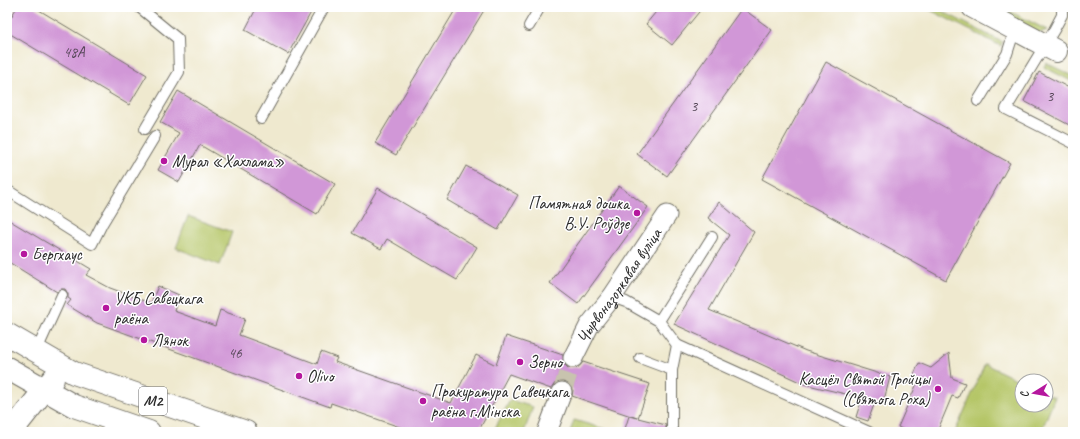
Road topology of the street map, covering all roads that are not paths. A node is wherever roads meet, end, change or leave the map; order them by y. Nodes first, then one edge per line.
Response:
1 (139, 7) edge
2 (324, 7) edge
3 (540, 7) edge
4 (973, 7) edge
5 (1062, 7) edge
6 (529, 26) dead end
7 (1015, 29) junction
8 (1050, 48) junction
9 (978, 101) dead end
10 (261, 119) dead end
11 (145, 129) dead end
12 (155, 136) dead end
13 (1073, 143) edge
14 (7, 190) edge
15 (668, 214) dead end
16 (712, 237) dead end
17 (62, 295) dead end
18 (612, 297) junction
19 (659, 321) junction
20 (7, 334) edge
21 (677, 345) junction
22 (36, 352) junction
23 (573, 358) tunnel mouth
24 (640, 358) dead end
25 (62, 367) junction
26 (7, 368) edge
27 (672, 370) junction
28 (44, 390) junction
29 (562, 392) tunnel mouth
30 (674, 431) edge
31 (11, 432) edge
32 (149, 432) edge
33 (246, 432) edge
34 (547, 432) edge
35 (869, 432) edge

1 - 11 lane
2 - 10 lane
3 - 6 lane
4 - 7 main road
5 - 8 lane
7 - 8 main road
7 - 9 lane
8 - 13 lane
12 - 14 lane
15 - 18 street, Чырвоназоркавая вуліца
16 - 19 lane
17 - 22 lane
18 - 19 lane
18 - 23 street, Чырвоназоркавая вуліца
19 - 21 lane
20 - 22 main road, М2
21 - 27 lane
21 - 35 lane
22 - 25 main road, М2
24 - 27 lane
25 - 28 main road
25 - 33 main road, М2
26 - 28 main road, М2
27 - 30 lane
28 - 31 main road
28 - 32 main road, М2
29 - 34 street

